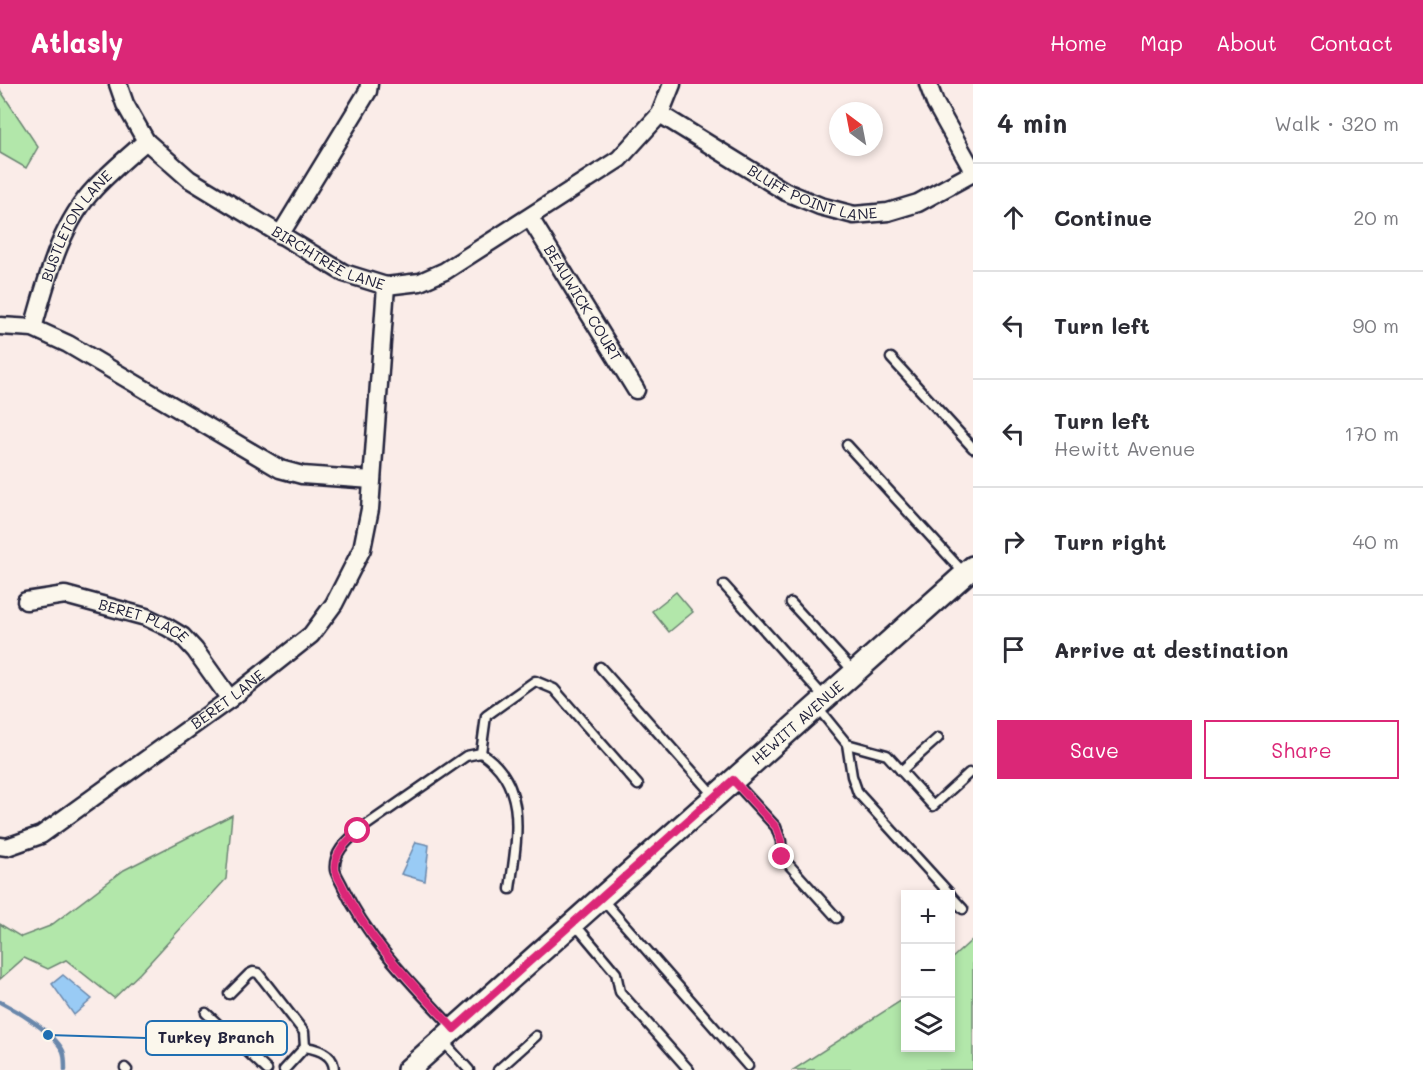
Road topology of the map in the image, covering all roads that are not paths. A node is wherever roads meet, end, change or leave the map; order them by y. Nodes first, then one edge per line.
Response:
1 (118, 84) edge
2 (369, 84) edge
3 (672, 84) edge
4 (928, 84) edge
5 (660, 114) junction
6 (147, 141) junction
7 (973, 172) edge
8 (530, 218) junction
9 (280, 235) junction
10 (386, 286) junction
11 (0, 326) edge
12 (33, 328) junction
13 (891, 358) dead end
14 (636, 390) dead end
15 (847, 445) dead end
16 (973, 448) edge
17 (372, 480) junction
18 (969, 570) edge
19 (724, 585) dead end
20 (26, 601) dead end
21 (791, 603) dead end
22 (600, 667) dead end
23 (854, 672) junction
24 (230, 699) junction
25 (821, 702) junction
26 (938, 738) dead end
27 (847, 744) junction
28 (482, 753) junction
29 (901, 771) junction
30 (969, 773) dead end
31 (733, 780) junction
32 (638, 784) dead end
33 (715, 797) junction
34 (0, 846) edge
35 (510, 889) dead end
36 (945, 890) edge
37 (601, 898) junction
38 (955, 900) edge
39 (963, 909) dead end
40 (837, 918) dead end
41 (574, 923) junction
42 (229, 994) dead end
43 (206, 1013) dead end
44 (448, 1035) junction
45 (536, 1036) dead end
46 (305, 1047) junction
47 (748, 1066) dead end
48 (267, 1070) edge
49 (284, 1070) edge
50 (334, 1070) edge
51 (408, 1070) edge
52 (469, 1070) edge
53 (498, 1070) edge
54 (689, 1070) edge

1 - 6 street, BIRCHTREE LANE
2 - 9 street
3 - 5 street, BIRCHTREE LANE
4 - 7 street
5 - 7 street, BLUFF POINT LANE
5 - 8 street, BIRCHTREE LANE
6 - 9 street, BIRCHTREE LANE
6 - 12 street, BUSTLETON LANE
8 - 10 street, BIRCHTREE LANE
8 - 14 street, BEAUWICK COURT
9 - 10 street, BIRCHTREE LANE
10 - 17 street, BERET LANE
11 - 12 street
12 - 17 street
13 - 16 lane
15 - 18 lane
17 - 24 street, BERET LANE
18 - 23 street, HEWITT AVENUE
19 - 25 lane
20 - 24 street, BERET PLACE
21 - 23 lane
22 - 33 lane
23 - 25 street, HEWITT AVENUE
24 - 34 street, BERET LANE
25 - 27 lane
25 - 31 street, HEWITT AVENUE
26 - 29 lane
27 - 29 lane
27 - 36 lane
28 - 32 lane
28 - 35 lane
28 - 44 lane
29 - 30 lane
31 - 33 street, HEWITT AVENUE
31 - 40 lane
33 - 37 street, HEWITT AVENUE
37 - 41 street, HEWITT AVENUE
37 - 47 lane
38 - 39 lane
41 - 44 street, HEWITT AVENUE
41 - 54 lane
42 - 46 lane
43 - 48 lane
44 - 51 street, HEWITT AVENUE
44 - 52 lane
45 - 53 lane
46 - 49 lane
46 - 50 lane

